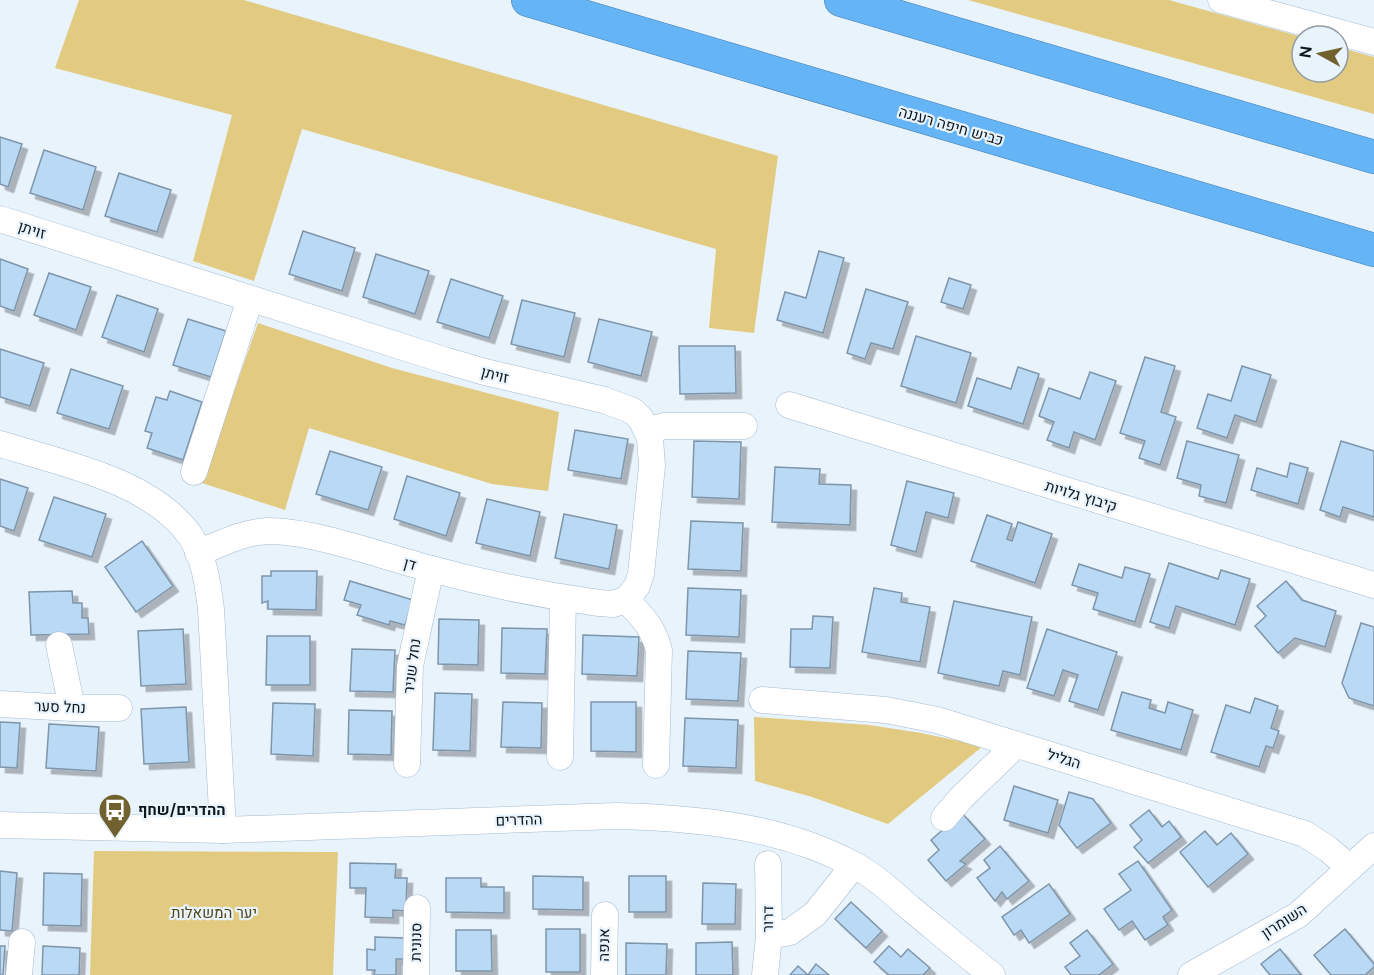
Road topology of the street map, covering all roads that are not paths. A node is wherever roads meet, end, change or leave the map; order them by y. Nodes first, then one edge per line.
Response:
1 (528, 0) edge
2 (841, 0) edge
3 (1240, 3) edge
4 (1291, 9) edge
5 (1374, 42) edge
6 (1374, 157) edge
7 (0, 219) edge
8 (1374, 250) edge
9 (250, 299) junction
10 (789, 405) dead end
11 (744, 426) dead end
12 (647, 430) junction
13 (0, 444) edge
14 (194, 472) dead end
15 (198, 553) junction
16 (431, 569) junction
17 (1374, 585) edge
18 (563, 598) junction
19 (626, 600) junction
20 (59, 645) dead end
21 (762, 700) dead end
22 (0, 704) edge
23 (72, 708) junction
24 (120, 708) dead end
25 (1016, 745) junction
26 (560, 757) dead end
27 (407, 764) dead end
28 (656, 765) dead end
29 (944, 818) dead end
30 (0, 825) edge
31 (222, 830) junction
32 (1374, 846) edge
33 (768, 864) dead end
34 (854, 865) junction
35 (1350, 868) junction
36 (417, 908) dead end
37 (605, 915) dead end
38 (769, 936) junction
39 (22, 942) dead end
40 (1206, 969) edge
41 (19, 975) edge
42 (416, 975) edge
43 (604, 975) edge
44 (765, 975) edge
45 (992, 975) edge
46 (1191, 975) edge

1 - 8 highway, כביש חיפה רעננה
2 - 6 highway
3 - 4 street
4 - 5 street
7 - 9 street, זויתן
9 - 12 street, זויתן
9 - 14 street
10 - 17 street, קיבוץ גלויות
11 - 12 street
12 - 19 street
13 - 15 street
15 - 16 street, דן
15 - 31 street
16 - 18 street, דן
16 - 27 street, נחל שניר
18 - 19 street, דן
18 - 26 street
19 - 28 street
20 - 23 street
21 - 25 street, הגליל
22 - 23 street, נחל סער
23 - 24 street, נחל סער
25 - 29 street
25 - 35 street, הגליל
30 - 31 street, ההדרים
31 - 34 street, ההדרים
32 - 35 street, השומרון
33 - 38 street, דרור
34 - 38 street
34 - 45 street, ההדרים
35 - 40 street, השומרון
36 - 42 street, סנונית
37 - 43 street, אנפה
38 - 44 street, דרור
39 - 41 street
40 - 46 street, השומרון

